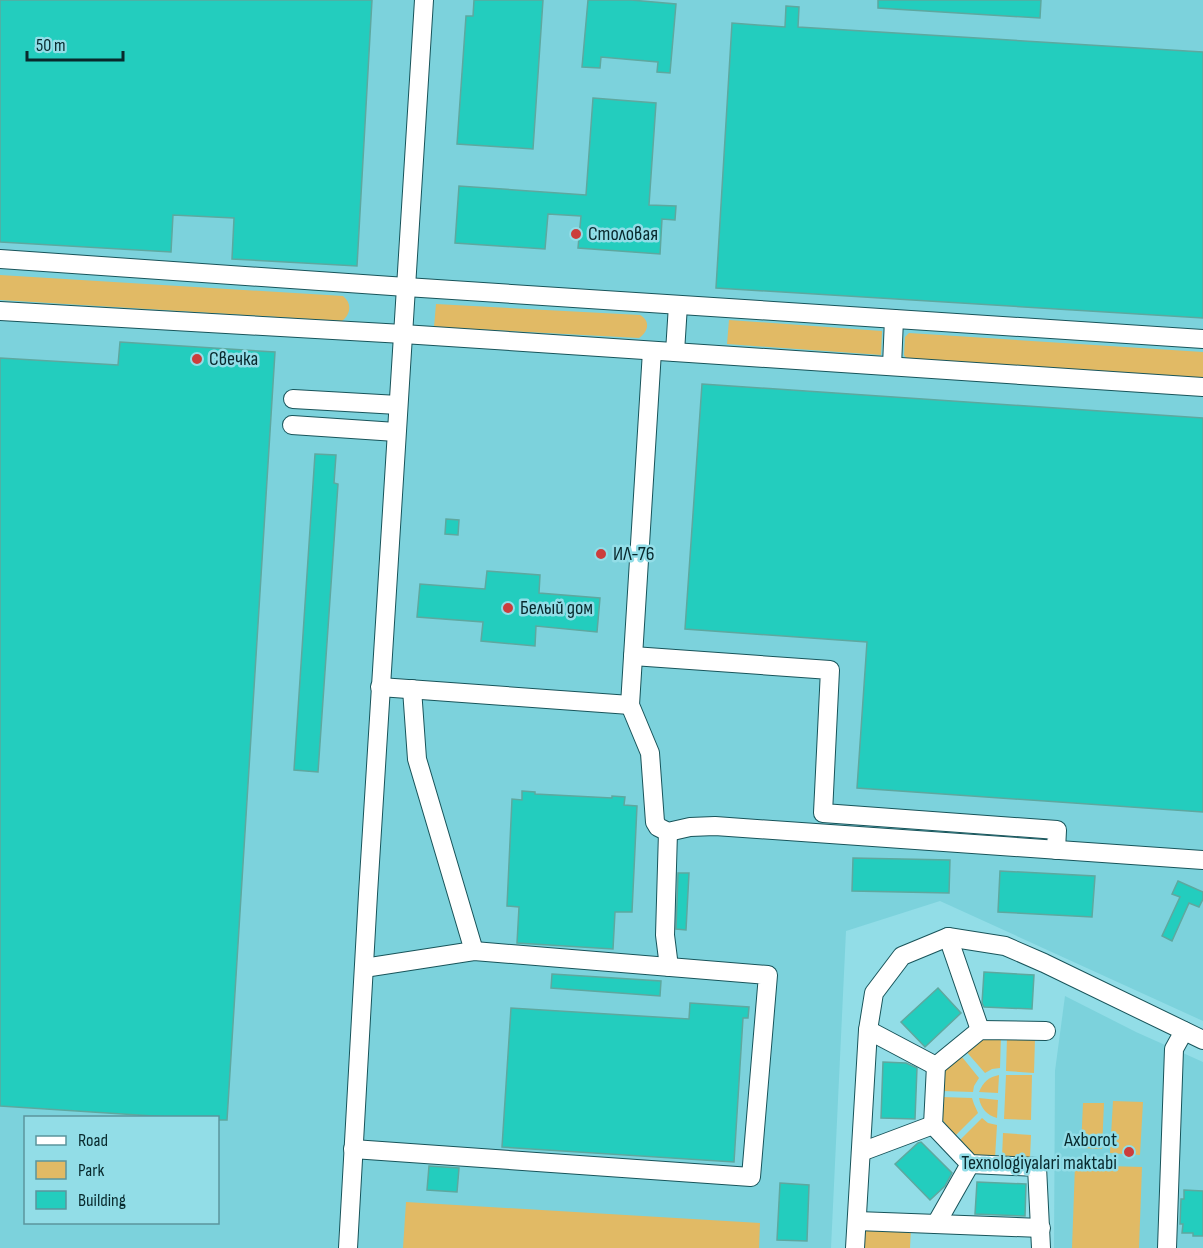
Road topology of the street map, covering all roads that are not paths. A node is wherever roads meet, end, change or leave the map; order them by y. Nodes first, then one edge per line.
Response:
1 (424, 0) edge
2 (0, 259) edge
3 (406, 287) junction
4 (678, 305) junction
5 (0, 311) edge
6 (894, 319) junction
7 (403, 334) junction
8 (1203, 339) edge
9 (652, 351) junction
10 (675, 352) junction
11 (892, 366) junction
12 (1203, 387) edge
13 (293, 399) dead end
14 (398, 405) junction
15 (292, 425) dead end
16 (396, 432) junction
17 (633, 656) junction
18 (380, 687) junction
19 (412, 689) junction
20 (630, 705) junction
21 (668, 832) junction
22 (1056, 850) junction
23 (1203, 860) edge
24 (948, 937) junction
25 (474, 951) junction
26 (669, 967) junction
27 (364, 968) junction
28 (868, 1030) junction
29 (980, 1030) junction
30 (1046, 1031) dead end
31 (1184, 1031) junction
32 (1203, 1040) edge
33 (936, 1066) junction
34 (933, 1125) junction
35 (353, 1149) junction
36 (861, 1152) junction
37 (970, 1164) junction
38 (856, 1221) junction
39 (936, 1224) junction
40 (1041, 1228) junction
41 (348, 1248) edge
42 (855, 1248) edge
43 (1041, 1248) edge
44 (1167, 1248) edge

1 - 3 street
2 - 3 street
3 - 4 street
3 - 7 street
4 - 6 street
4 - 10 street
5 - 7 street
6 - 8 street
6 - 11 street
7 - 9 street
7 - 14 street
9 - 10 street
9 - 17 street
10 - 11 street
11 - 12 street
13 - 14 street
14 - 16 street
15 - 16 street
16 - 18 street
17 - 20 street
17 - 22 street
18 - 19 street
18 - 27 street
19 - 20 street
19 - 25 street
20 - 21 street
21 - 22 street
21 - 26 street
22 - 23 street
24 - 28 street
24 - 29 street
24 - 31 street
25 - 26 street
25 - 27 street
26 - 35 street
27 - 35 street
28 - 33 street
28 - 36 street
29 - 30 street
29 - 33 street
31 - 32 street
31 - 44 street
33 - 34 street
34 - 36 street
34 - 37 street
35 - 41 street
36 - 38 street
37 - 39 street
37 - 40 street
38 - 39 street
38 - 42 street
39 - 40 street
40 - 43 street

